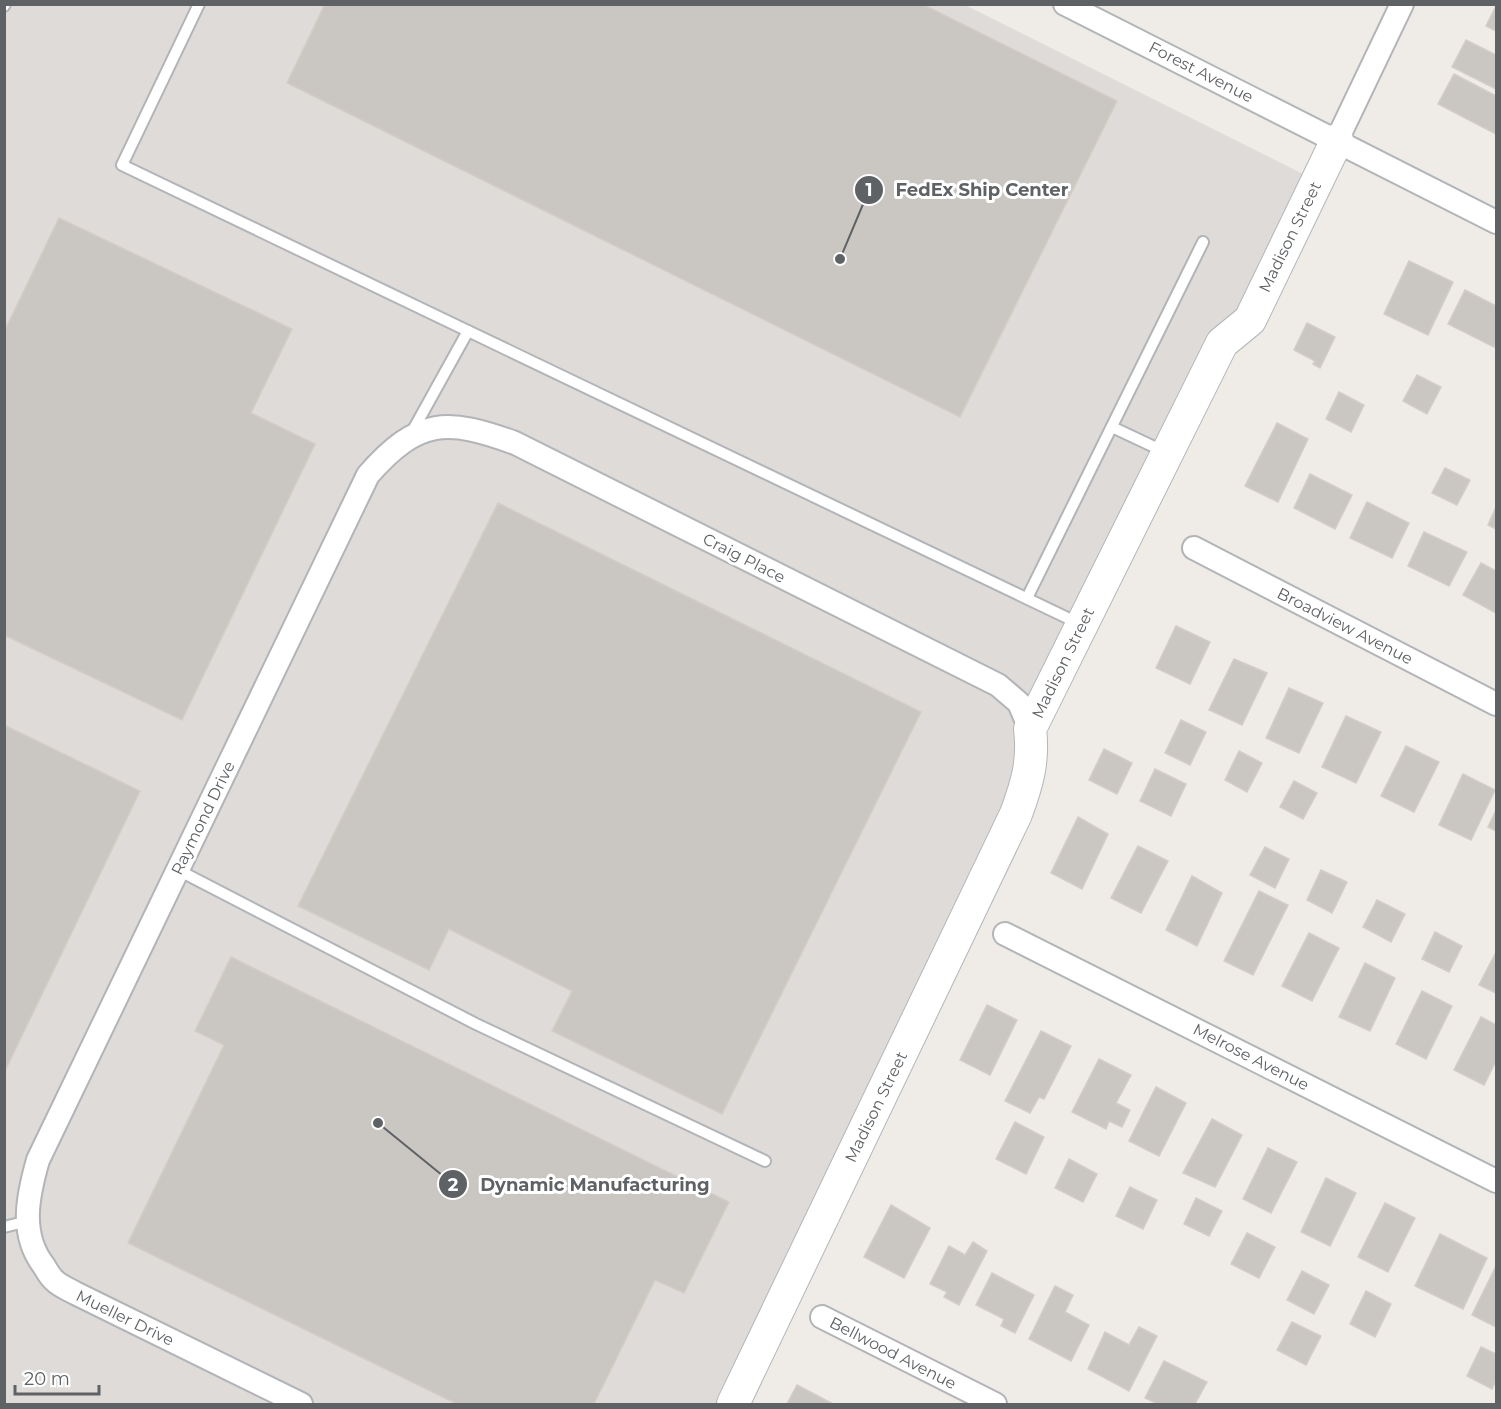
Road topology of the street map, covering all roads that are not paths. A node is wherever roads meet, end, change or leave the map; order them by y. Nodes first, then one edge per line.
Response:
1 (199, 4) edge
2 (1065, 4) edge
3 (1402, 4) edge
4 (1337, 140) junction
5 (1497, 222) edge
6 (1203, 242) dead end
7 (468, 331) junction
8 (434, 427) joint
9 (1112, 428) junction
10 (409, 437) junction
11 (1168, 454) junction
12 (1194, 548) dead end
13 (1027, 598) junction
14 (1082, 625) junction
15 (1497, 704) edge
16 (1030, 729) junction
17 (178, 870) junction
18 (1005, 934) dead end
19 (765, 1161) dead end
20 (1497, 1181) edge
21 (28, 1221) junction
22 (4, 1227) edge
23 (31, 1244) joint
24 (822, 1317) dead end
25 (301, 1404) edge
26 (733, 1404) edge
27 (995, 1404) edge

1 - 7 lane
2 - 4 street, Forest Avenue
3 - 4 street, Madison Street
4 - 5 street, Forest Avenue
4 - 11 street, Madison Street
6 - 9 lane
7 - 10 lane
7 - 13 lane
8 - 10 street, Raymond Drive
8 - 16 street, Craig Place
9 - 11 lane
9 - 13 lane
10 - 17 street, Raymond Drive
11 - 14 street, Madison Street
12 - 15 street, Broadview Avenue
13 - 14 lane
14 - 16 street, Madison Street
16 - 26 street, Madison Street
17 - 19 lane
17 - 21 street, Raymond Drive
18 - 20 street, Melrose Avenue
21 - 22 lane
21 - 23 street, Raymond Drive
23 - 25 street, Mueller Drive
24 - 27 street, Bellwood Avenue

